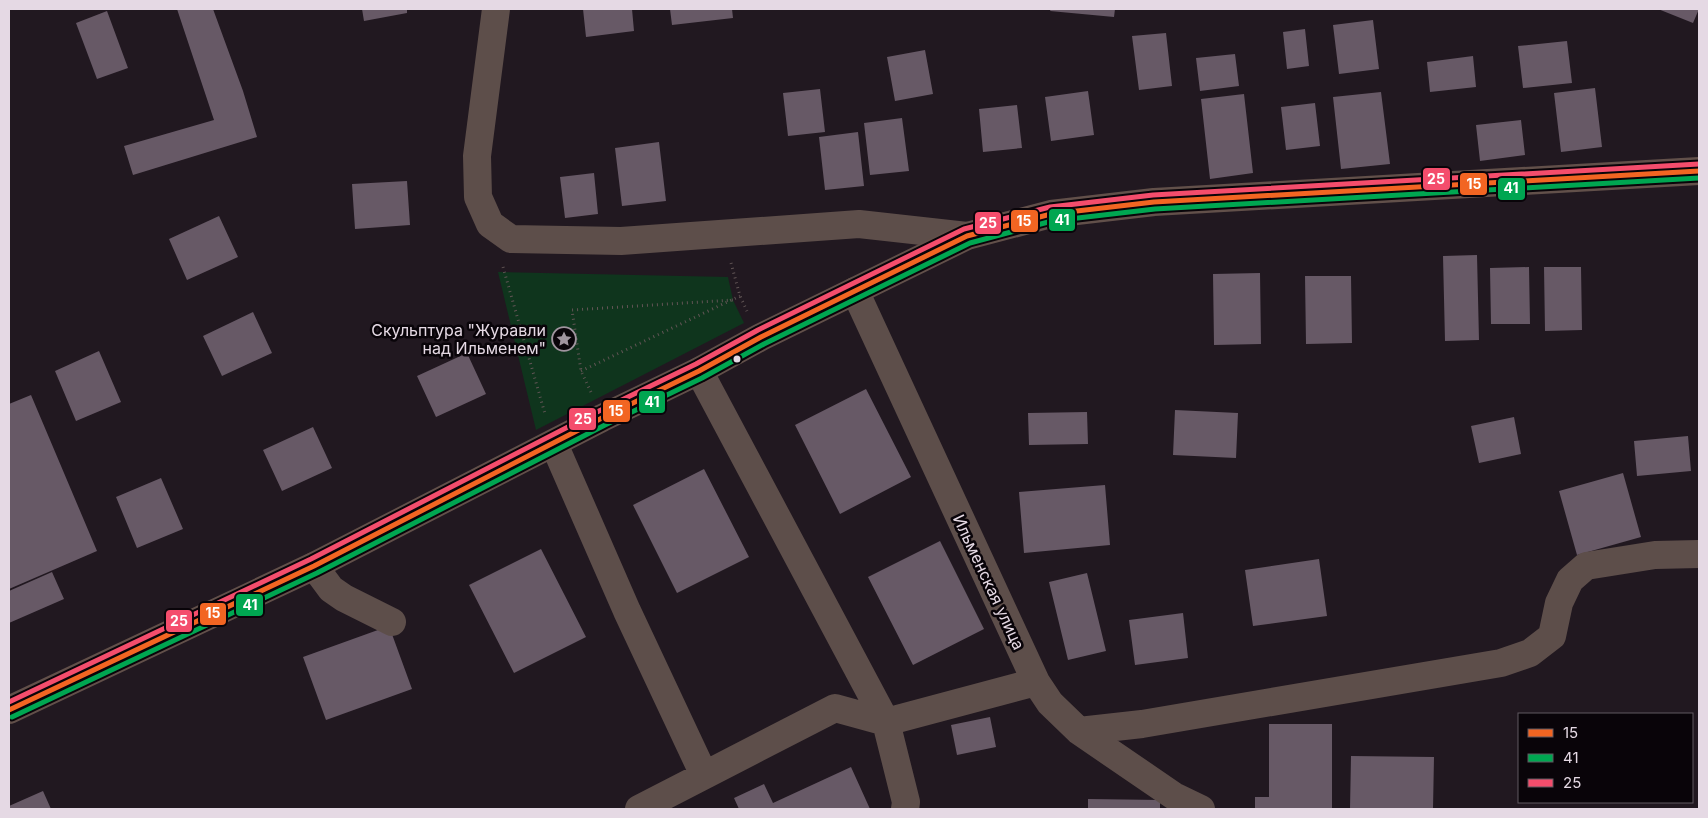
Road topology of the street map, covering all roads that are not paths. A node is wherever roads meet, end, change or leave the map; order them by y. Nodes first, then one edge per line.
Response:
1 (496, 9) edge
2 (1699, 171) edge
3 (967, 236) junction
4 (855, 291) junction
5 (699, 371) junction
6 (554, 444) junction
7 (1699, 554) edge
8 (314, 566) junction
9 (392, 622) dead end
10 (1036, 682) junction
11 (9, 710) edge
12 (886, 722) junction
13 (1079, 731) junction
14 (704, 776) junction
15 (639, 809) edge
16 (905, 809) edge
17 (1201, 809) edge

1 - 3 street
2 - 3 main road
3 - 4 main road
4 - 5 main road
4 - 10 street, Ильменская улица
5 - 6 main road
5 - 12 street
6 - 8 main road
6 - 14 street
7 - 13 street
8 - 9 street
8 - 11 main road
10 - 12 street
10 - 13 street, Ильменская улица
12 - 14 street
12 - 16 street
13 - 17 street, Ильменская улица
14 - 15 street

